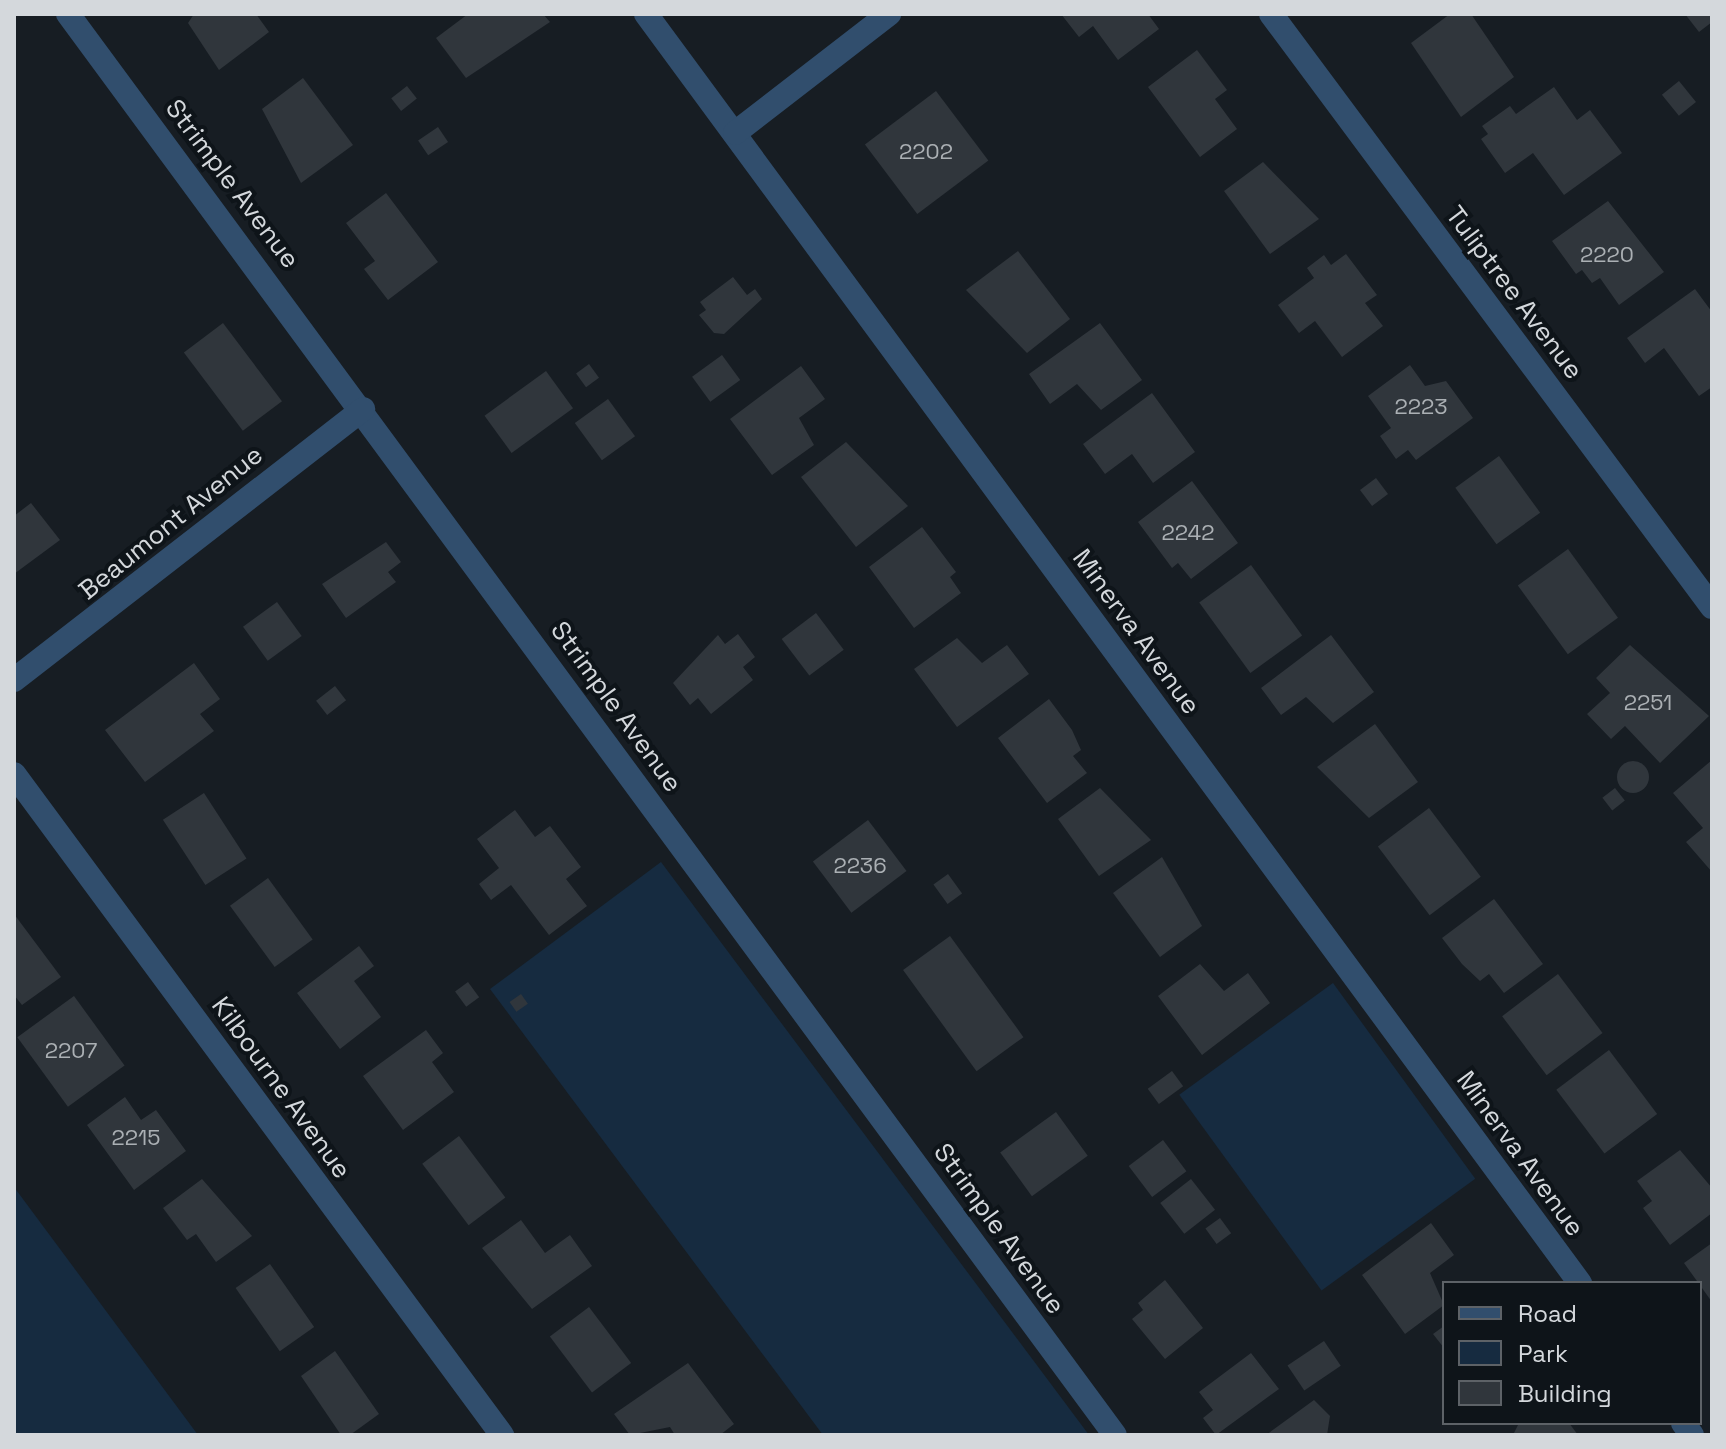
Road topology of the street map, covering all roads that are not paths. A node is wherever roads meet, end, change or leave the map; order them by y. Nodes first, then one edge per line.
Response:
1 (68, 14) edge
2 (646, 14) edge
3 (889, 14) edge
4 (1271, 14) edge
5 (735, 133) junction
6 (363, 409) junction
7 (1712, 607) edge
8 (14, 680) edge
9 (14, 774) edge
10 (1579, 1281) edge
11 (502, 1435) edge
12 (1115, 1435) edge

1 - 6 street, Strimple Avenue
2 - 5 street, Minerva Avenue
3 - 5 street
4 - 7 street, Tuliptree Avenue
5 - 10 street, Minerva Avenue
6 - 8 street, Beaumont Avenue
6 - 12 street, Strimple Avenue
9 - 11 street, Kilbourne Avenue

